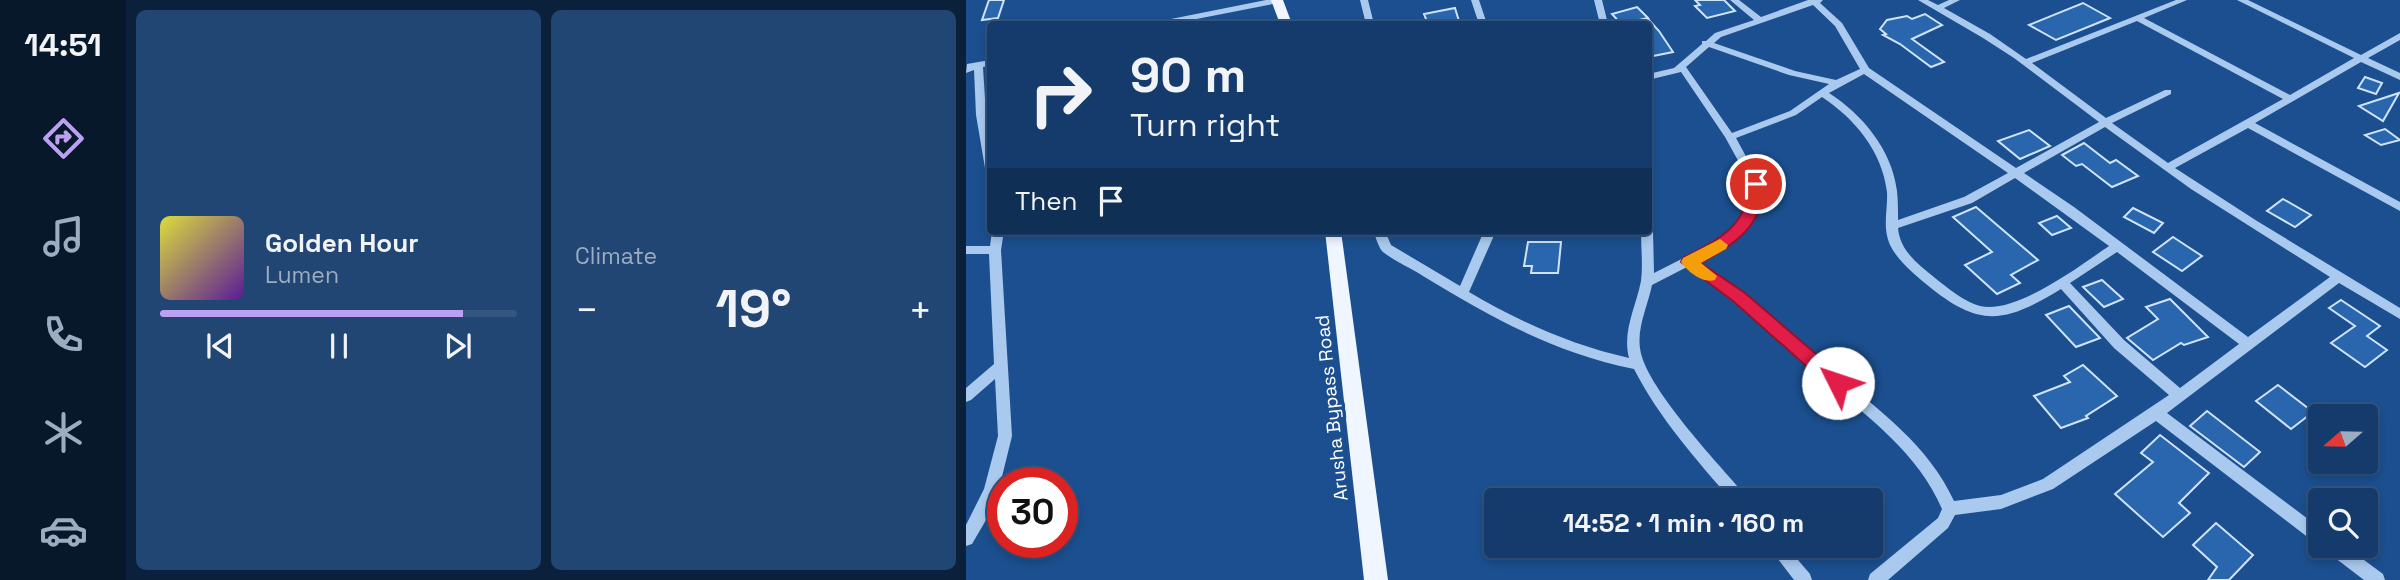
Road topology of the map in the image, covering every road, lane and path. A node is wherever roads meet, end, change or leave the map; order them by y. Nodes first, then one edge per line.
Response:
1 (1277, 0) edge
2 (1364, 0) edge
3 (1475, 0) edge
4 (1598, 0) edge
5 (1734, 0) edge
6 (1922, 0) edge
7 (1956, 0) edge
8 (2183, 0) edge
9 (2241, 0) edge
10 (1815, 1) edge
11 (1937, 8) junction
12 (2139, 19) junction
13 (1176, 21) edge
14 (1285, 21) edge
15 (1369, 21) edge
16 (1482, 21) edge
17 (1603, 21) edge
18 (1761, 21) junction
19 (2400, 36) edge
20 (1705, 43) junction
21 (2360, 58) junction
22 (2024, 63) junction
23 (987, 64) edge
24 (978, 65) junction
25 (1682, 67) junction
26 (966, 68) edge
27 (1865, 70) junction
28 (1652, 76) edge
29 (2400, 77) edge
30 (1837, 83) junction
31 (2168, 92) dead end
32 (1824, 94) junction
33 (2289, 99) junction
34 (1717, 118) junction
35 (2106, 122) junction
36 (2249, 124) junction
37 (1752, 128) junction
38 (1730, 136) junction
39 (987, 150) edge
40 (2167, 168) junction
41 (2016, 173) junction
42 (2399, 205) edge
43 (1894, 225) junction
44 (997, 235) edge
45 (1334, 235) edge
46 (1381, 235) edge
47 (1488, 235) edge
48 (1647, 235) edge
49 (2116, 246) junction
50 (966, 250) edge
51 (995, 250) junction
52 (1689, 262) junction
53 (2338, 276) junction
54 (1647, 282) junction
55 (2062, 282) junction
56 (1462, 295) junction
57 (2400, 314) edge
58 (2248, 344) junction
59 (1638, 365) junction
60 (1001, 366) junction
61 (966, 396) edge
62 (2180, 396) junction
63 (2156, 413) junction
64 (1730, 488) edge
65 (1950, 509) junction
66 (971, 517) edge
67 (2308, 528) edge
68 (966, 539) edge
69 (1786, 558) edge
70 (2348, 558) edge
71 (1376, 580) edge
72 (1804, 580) edge
73 (1876, 580) edge
74 (2377, 580) edge

1 - 13 street
1 - 14 main road
2 - 15 street
3 - 16 street
4 - 17 street
5 - 18 street
6 - 11 street
7 - 11 street
8 - 12 street
9 - 21 street
10 - 18 street
10 - 27 street
11 - 22 street
12 - 22 street
12 - 33 street
18 - 20 street
19 - 21 street
20 - 25 street
20 - 30 street
21 - 29 street
21 - 33 street
22 - 35 street
23 - 24 street
24 - 26 street
24 - 39 street
25 - 28 street
25 - 34 street
27 - 30 street
27 - 41 street
30 - 32 street
31 - 35 street
32 - 37 street
32 - 43 street
33 - 36 street
34 - 37 street
34 - 38 street
35 - 40 street
35 - 41 street
36 - 40 street
36 - 42 street
37 - 38 street
38 - 52 street
40 - 53 street
41 - 43 street
41 - 49 street
43 - 55 street
44 - 51 street
45 - 71 main road, Arusha Bypass Road
46 - 56 street
47 - 56 street
48 - 54 street
49 - 55 street
49 - 58 street
50 - 51 street
51 - 60 street
52 - 54 street
52 - 65 street
53 - 57 street
53 - 58 street
54 - 59 street
55 - 62 street
56 - 59 street
58 - 62 street
59 - 64 street
60 - 61 street
60 - 66 street
62 - 63 street
63 - 65 street
63 - 67 street
65 - 73 street
66 - 68 street
69 - 72 street
70 - 74 street

